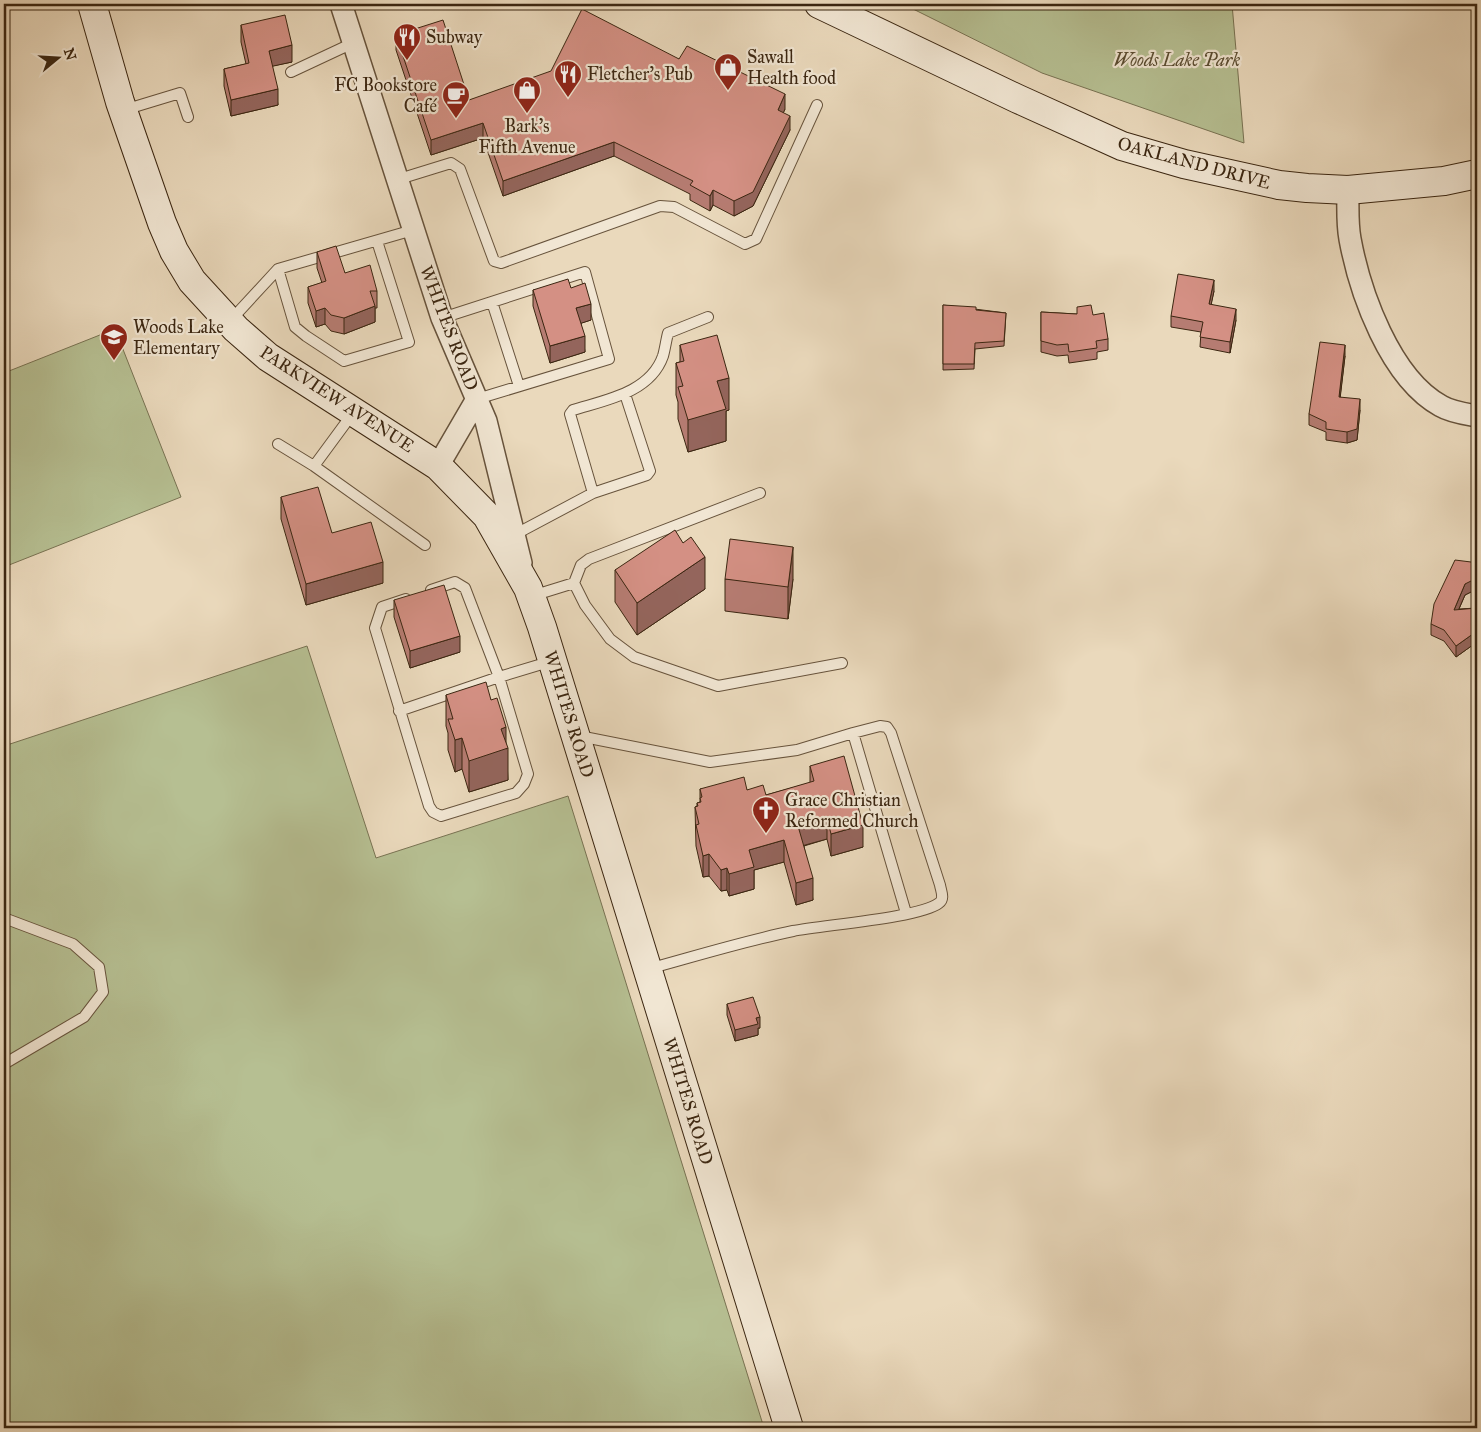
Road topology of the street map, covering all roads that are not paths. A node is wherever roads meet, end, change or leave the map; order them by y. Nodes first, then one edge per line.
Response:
1 (92, 4) edge
2 (341, 4) edge
3 (819, 4) edge
4 (353, 43) junction
5 (290, 72) dead end
6 (817, 105) dead end
7 (123, 111) junction
8 (188, 117) dead end
9 (1477, 174) edge
10 (396, 180) junction
11 (1348, 190) junction
12 (413, 230) junction
13 (377, 241) junction
14 (278, 270) junction
15 (492, 302) junction
16 (708, 316) dead end
17 (442, 318) junction
18 (229, 322) junction
19 (519, 386) junction
20 (625, 394) junction
21 (477, 399) junction
22 (354, 412) junction
23 (1477, 416) edge
24 (278, 444) dead end
25 (314, 466) junction
26 (438, 466) junction
27 (593, 493) junction
28 (760, 493) dead end
29 (514, 535) junction
30 (425, 545) dead end
31 (574, 583) junction
32 (530, 592) junction
33 (553, 661) junction
34 (842, 663) dead end
35 (500, 677) junction
36 (399, 711) junction
37 (853, 733) junction
38 (576, 736) junction
39 (906, 913) junction
40 (4, 918) edge
41 (647, 969) junction
42 (4, 1064) edge
43 (789, 1428) edge

1 - 7 street, PARKVIEW AVENUE
2 - 4 street, WHITES ROAD
3 - 11 street, OAKLAND DRIVE
4 - 5 lane
4 - 10 street, WHITES ROAD
6 - 10 lane
7 - 8 lane
7 - 18 street, PARKVIEW AVENUE
9 - 11 street, OAKLAND DRIVE
10 - 12 street, WHITES ROAD
11 - 23 street
12 - 13 lane
12 - 17 street, WHITES ROAD
13 - 14 lane
13 - 14 lane
14 - 18 lane
15 - 17 lane
15 - 19 lane
15 - 19 lane
16 - 20 lane
17 - 21 street, WHITES ROAD
18 - 22 street, PARKVIEW AVENUE
19 - 21 lane
20 - 27 lane
20 - 27 lane
21 - 26 street
21 - 29 street, WHITES ROAD
22 - 25 lane
22 - 26 street, PARKVIEW AVENUE
24 - 25 lane
25 - 30 lane
26 - 32 street, PARKVIEW AVENUE
27 - 29 lane
28 - 31 lane
29 - 32 street, WHITES ROAD
31 - 32 lane
31 - 34 lane
32 - 33 street, WHITES ROAD
33 - 35 lane
33 - 38 street, WHITES ROAD
35 - 36 lane
35 - 36 lane
35 - 36 lane
37 - 38 lane
37 - 39 lane
37 - 39 lane
38 - 41 street, WHITES ROAD
39 - 41 lane
40 - 42 lane
41 - 43 street, WHITES ROAD

